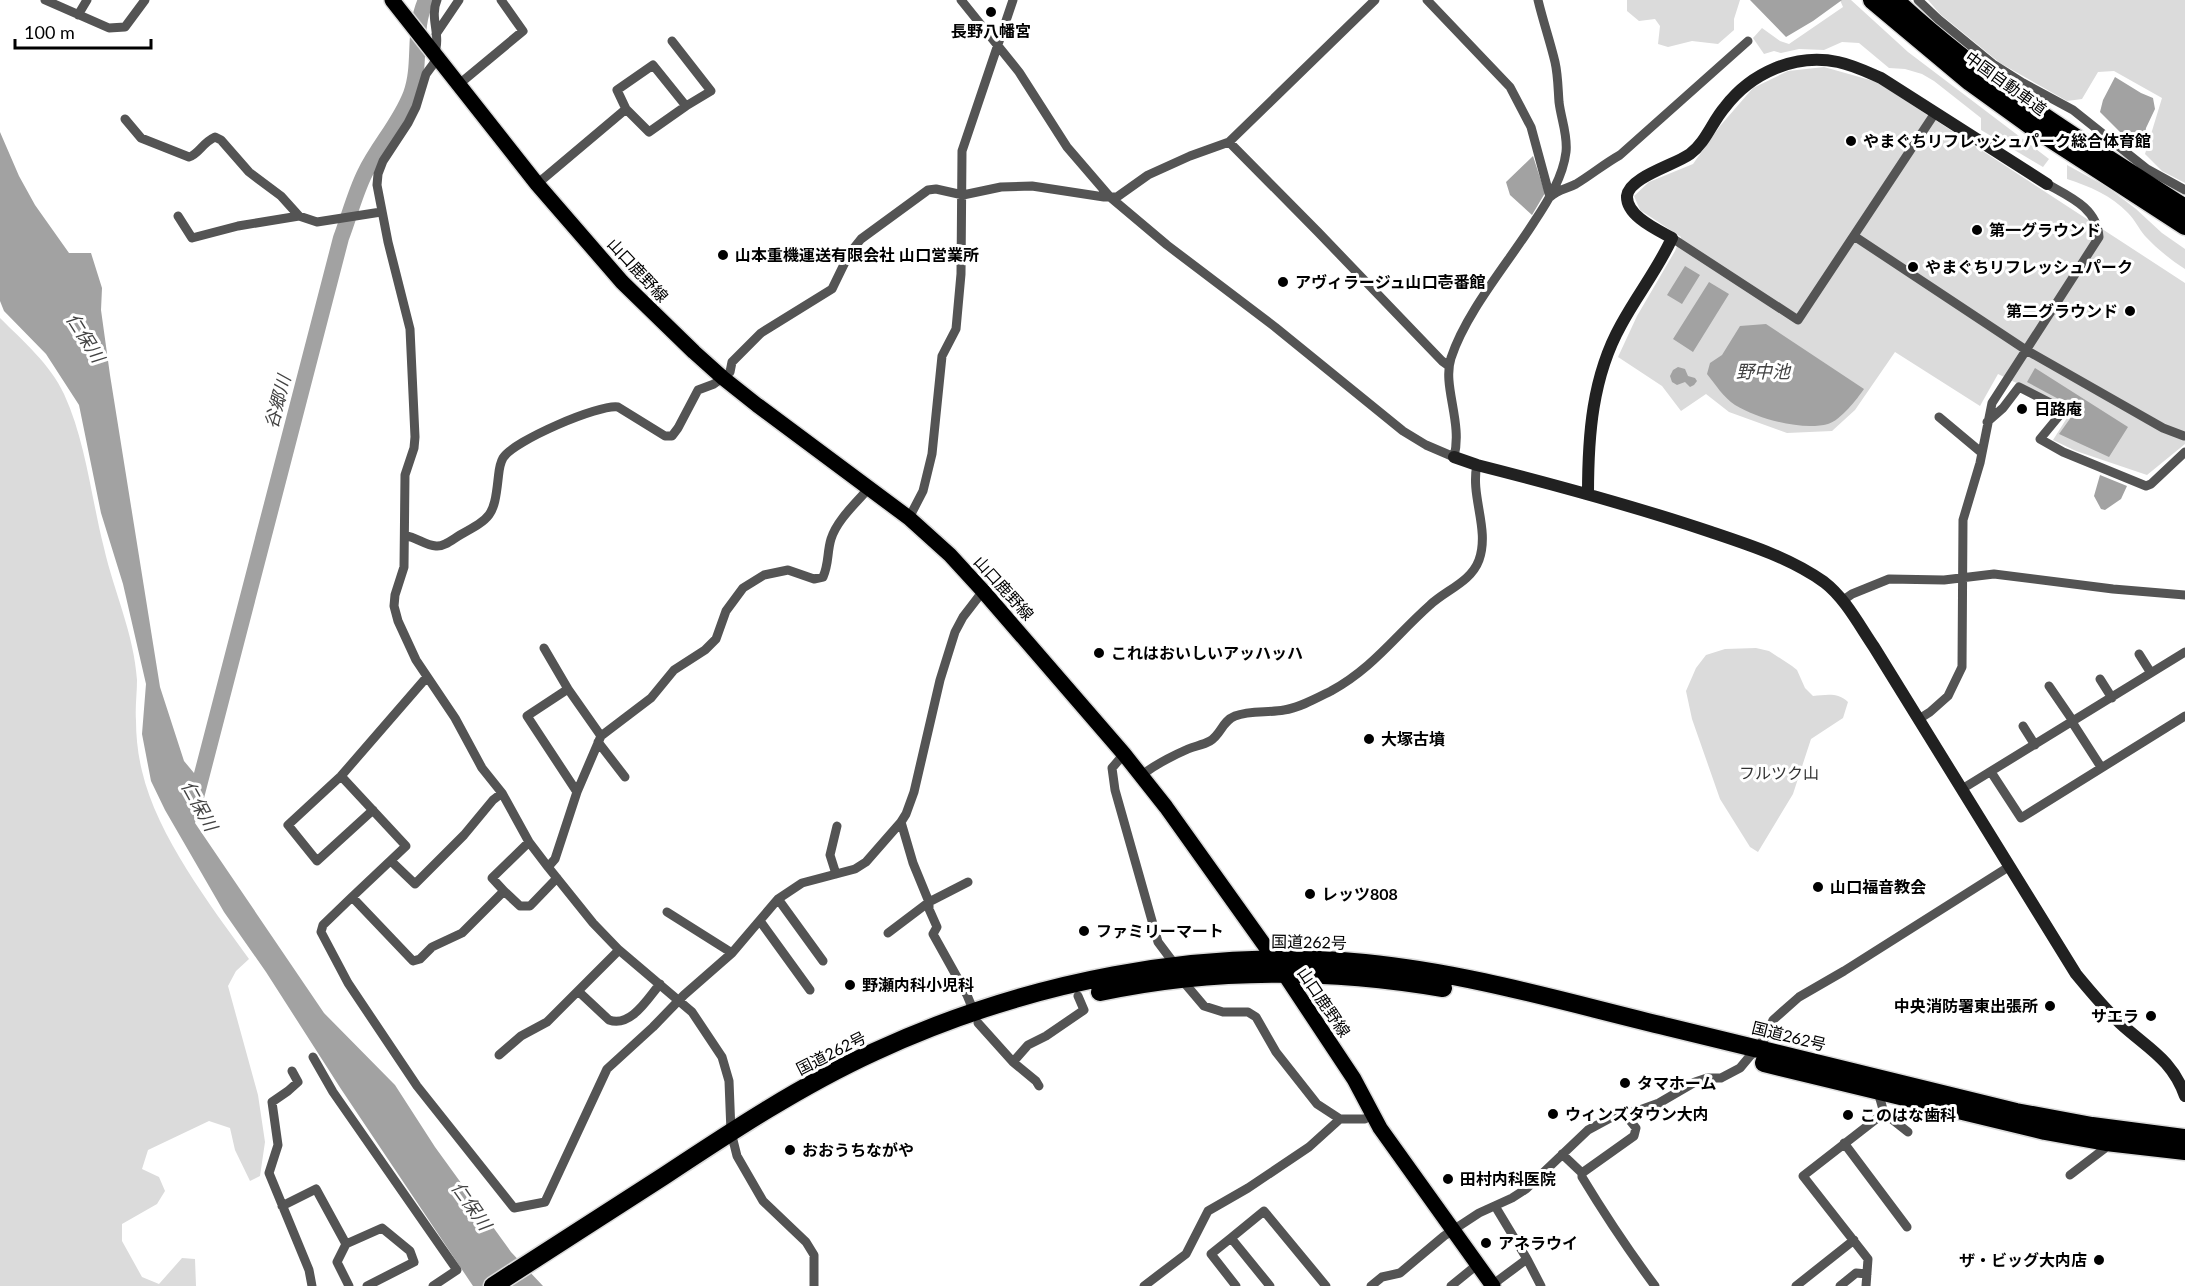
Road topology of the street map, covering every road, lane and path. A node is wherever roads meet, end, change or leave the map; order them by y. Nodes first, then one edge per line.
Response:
1 (45, 0) edge
2 (87, 0) edge
3 (145, 0) edge
4 (392, 0) edge
5 (437, 0) edge
6 (459, 0) edge
7 (501, 0) edge
8 (961, 0) edge
9 (1013, 0) edge
10 (1375, 0) edge
11 (1427, 0) edge
12 (1538, 0) edge
13 (1872, 0) edge
14 (1895, 0) edge
15 (1918, 0) edge
16 (78, 15) junction
17 (672, 41) dead end
18 (1748, 41) dead end
19 (998, 46) junction
20 (433, 48) junction
21 (458, 85) junction
22 (686, 106) junction
23 (626, 109) junction
24 (1935, 113) junction
25 (2082, 117) junction
26 (125, 120) dead end
27 (2078, 129) dead end
28 (1229, 142) junction
29 (537, 184) junction
30 (2047, 184) joint
31 (2185, 190) edge
32 (963, 195) junction
33 (1110, 197) junction
34 (1550, 197) junction
35 (2185, 208) edge
36 (381, 212) junction
37 (178, 216) dead end
38 (299, 216) junction
39 (2185, 226) edge
40 (1854, 236) junction
41 (1672, 238) junction
42 (2026, 350) junction
43 (1449, 366) junction
44 (723, 378) junction
45 (1939, 417) dead end
46 (1987, 422) junction
47 (2184, 436) edge
48 (2185, 452) edge
49 (1982, 453) junction
50 (1454, 457) junction
51 (1478, 465) junction
52 (868, 488) junction
53 (1587, 494) junction
54 (909, 518) junction
55 (406, 536) junction
56 (1962, 578) junction
57 (984, 591) junction
58 (2185, 595) edge
59 (1842, 600) junction
60 (544, 648) dead end
61 (2185, 652) edge
62 (2139, 654) dead end
63 (2151, 674) junction
64 (426, 678) junction
65 (2100, 679) dead end
66 (2049, 686) dead end
67 (568, 689) junction
68 (2112, 698) junction
69 (2185, 716) edge
70 (1919, 719) junction
71 (2073, 722) junction
72 (2023, 726) dead end
73 (599, 739) junction
74 (2035, 745) junction
75 (1124, 754) junction
76 (2101, 767) junction
77 (1990, 772) junction
78 (341, 776) junction
79 (1141, 776) junction
80 (625, 777) dead end
81 (1962, 789) junction
82 (577, 792) junction
83 (501, 793) junction
84 (373, 810) junction
85 (901, 822) junction
86 (837, 826) dead end
87 (529, 842) junction
88 (391, 861) junction
89 (2010, 866) junction
90 (548, 867) junction
91 (836, 874) junction
92 (557, 878) junction
93 (968, 882) dead end
94 (504, 891) junction
95 (352, 897) junction
96 (778, 899) junction
97 (929, 902) junction
98 (667, 912) dead end
99 (759, 921) junction
100 (888, 933) dead end
101 (619, 950) junction
102 (732, 953) junction
103 (822, 961) dead end
104 (1279, 967) junction
105 (1179, 973) junction
106 (660, 984) junction
107 (810, 990) dead end
108 (578, 991) junction
109 (1078, 996) junction
110 (680, 1000) junction
111 (976, 1018) junction
112 (1751, 1054) junction
113 (499, 1055) dead end
114 (313, 1057) dead end
115 (1012, 1062) junction
116 (292, 1071) dead end
117 (1878, 1085) junction
118 (1038, 1086) dead end
119 (2185, 1094) edge
120 (1373, 1113) junction
121 (1626, 1113) junction
122 (1884, 1113) junction
123 (1340, 1119) junction
124 (1908, 1132) dead end
125 (732, 1138) junction
126 (2185, 1138) edge
127 (2106, 1142) junction
128 (1844, 1143) junction
129 (2185, 1151) edge
130 (1562, 1154) junction
131 (1582, 1173) junction
132 (2070, 1175) dead end
133 (282, 1206) junction
134 (1495, 1206) junction
135 (1907, 1227) dead end
136 (1454, 1231) junction
137 (1231, 1238) junction
138 (1854, 1240) junction
139 (572, 1242) junction
140 (346, 1244) junction
141 (1527, 1259) junction
142 (1478, 1264) junction
143 (1867, 1274) junction
144 (1391, 1275) junction
145 (312, 1286) edge
146 (349, 1286) edge
147 (367, 1286) edge
148 (433, 1286) edge
149 (493, 1286) edge
150 (514, 1286) edge
151 (814, 1286) edge
152 (1144, 1286) edge
153 (1236, 1286) edge
154 (1270, 1286) edge
155 (1326, 1286) edge
156 (1371, 1286) edge
157 (1396, 1286) edge
158 (1451, 1286) edge
159 (1492, 1286) edge
160 (1541, 1286) edge
161 (1655, 1286) edge
162 (1796, 1286) edge
163 (1840, 1286) edge
164 (1866, 1286) edge

1 - 16 street
2 - 16 street
3 - 16 street
4 - 20 main road, 山口鹿野線
5 - 20 street
6 - 20 street
7 - 21 street
8 - 19 street
9 - 19 street
10 - 28 street
11 - 34 street
12 - 34 street
13 - 39 highway, 中国自動車道
14 - 35 highway, 中国自動車道
15 - 25 street
17 - 22 street
18 - 34 street
19 - 32 street
19 - 33 street
20 - 21 main road, 山口鹿野線
20 - 36 street
21 - 29 main road, 山口鹿野線
22 - 23 street
22 - 23 street
23 - 29 street
24 - 30 street
24 - 40 street
24 - 41 street
25 - 27 street
25 - 31 street
26 - 38 street
28 - 33 street
28 - 43 street
29 - 44 main road, 山口鹿野線
30 - 42 street
32 - 33 street
32 - 44 street
32 - 54 street
33 - 50 street
34 - 43 street
36 - 38 street
36 - 55 street
37 - 38 street
40 - 41 street
40 - 42 street
41 - 53 street
42 - 46 street
42 - 47 street
43 - 50 street
44 - 52 main road, 山口鹿野線
44 - 55 street
45 - 49 street
46 - 48 street
46 - 49 street
49 - 56 street
50 - 51 street
51 - 53 street
51 - 79 street
52 - 54 main road, 山口鹿野線
52 - 73 street
53 - 59 street
54 - 57 main road, 山口鹿野線
55 - 64 street
56 - 58 street
56 - 59 street
56 - 70 street
57 - 75 main road, 山口鹿野線
57 - 85 street
59 - 70 street
60 - 67 street
61 - 63 street
62 - 63 street
63 - 68 street
64 - 78 street
64 - 83 street
65 - 68 street
66 - 71 street
67 - 73 street
67 - 82 street
68 - 71 street
69 - 76 street
70 - 81 street
71 - 74 street
71 - 76 street
72 - 74 street
73 - 80 street
73 - 82 street
74 - 77 street
75 - 79 main road, 山口鹿野線
75 - 105 street
76 - 77 street
77 - 81 street
78 - 84 street
78 - 84 street
79 - 104 main road, 山口鹿野線
81 - 89 street
82 - 90 street
83 - 87 street
83 - 88 street
84 - 88 street
85 - 91 street
85 - 97 street
86 - 91 street
87 - 90 street
87 - 94 street
88 - 95 street
89 - 112 street
89 - 119 street
90 - 92 street
91 - 96 street
92 - 94 street
92 - 101 street
93 - 97 street
94 - 95 street
95 - 110 street
96 - 99 street
96 - 103 street
97 - 100 street
97 - 111 street
98 - 102 street
99 - 102 street
99 - 107 street
101 - 106 street
101 - 108 street
102 - 110 street
104 - 105 highway, 国道262号
104 - 112 highway, 国道262号
104 - 120 main road, 山口鹿野線
105 - 109 highway, 国道262号
105 - 111 highway, 国道262号
105 - 123 street
106 - 108 street
106 - 110 street
108 - 113 street
109 - 111 highway, 国道262号
109 - 115 street
110 - 125 street
111 - 115 street
111 - 125 highway, 国道262号
112 - 117 highway, 国道262号
112 - 121 street
114 - 148 street
115 - 118 street
116 - 133 street
117 - 122 street
117 - 126 highway, 国道262号
117 - 127 highway, 国道262号
120 - 123 street
120 - 136 main road, 山口鹿野線
121 - 130 street
121 - 131 street
122 - 124 street
122 - 128 street
123 - 152 street
125 - 139 highway, 国道262号
125 - 151 street
127 - 129 highway, 国道262号
127 - 132 street
128 - 135 street
128 - 138 street
130 - 131 street
130 - 134 street
131 - 161 street
133 - 140 street
133 - 145 street
134 - 136 street
134 - 141 street
136 - 142 main road, 山口鹿野線
136 - 144 street
137 - 153 street
137 - 154 street
137 - 155 street
138 - 143 street
138 - 162 street
139 - 149 highway, 国道262号
139 - 150 highway, 国道262号
140 - 146 street
140 - 147 street
141 - 159 street
141 - 160 street
142 - 158 street
142 - 159 main road, 山口鹿野線
143 - 163 street
143 - 164 street
144 - 156 street
144 - 157 street

